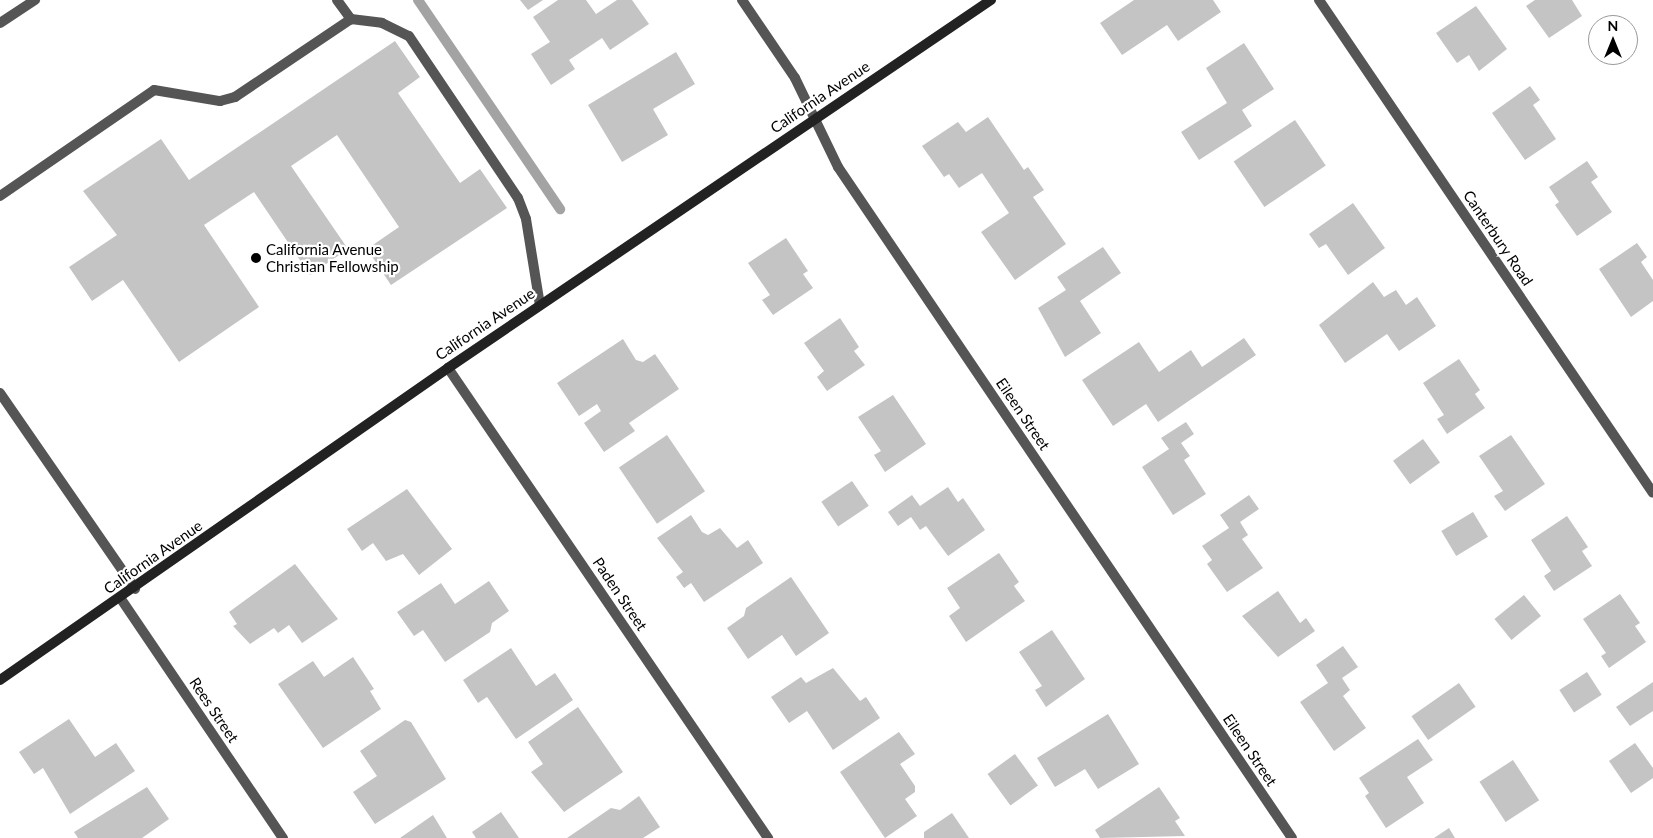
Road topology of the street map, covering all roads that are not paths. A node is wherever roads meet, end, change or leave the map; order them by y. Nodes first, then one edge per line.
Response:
1 (35, 0) edge
2 (337, 0) edge
3 (742, 0) edge
4 (991, 0) edge
5 (1319, 0) edge
6 (351, 19) junction
7 (0, 23) edge
8 (815, 119) junction
9 (0, 196) edge
10 (540, 305) junction
11 (448, 368) junction
12 (0, 393) edge
13 (1653, 493) edge
14 (135, 589) junction
15 (121, 599) junction
16 (0, 680) edge
17 (283, 838) edge
18 (768, 838) edge
19 (1292, 838) edge

1 - 7 street
2 - 6 street
3 - 8 street, Eileen Street
4 - 8 main road, California Avenue
5 - 13 street, Canterbury Road
6 - 9 street
6 - 10 street
8 - 10 main road, California Avenue
8 - 19 street, Eileen Street
10 - 11 main road, California Avenue
11 - 14 main road, California Avenue
11 - 18 street, Paden Street
12 - 14 street
14 - 15 main road, California Avenue
15 - 16 main road, California Avenue
15 - 17 street, Rees Street

